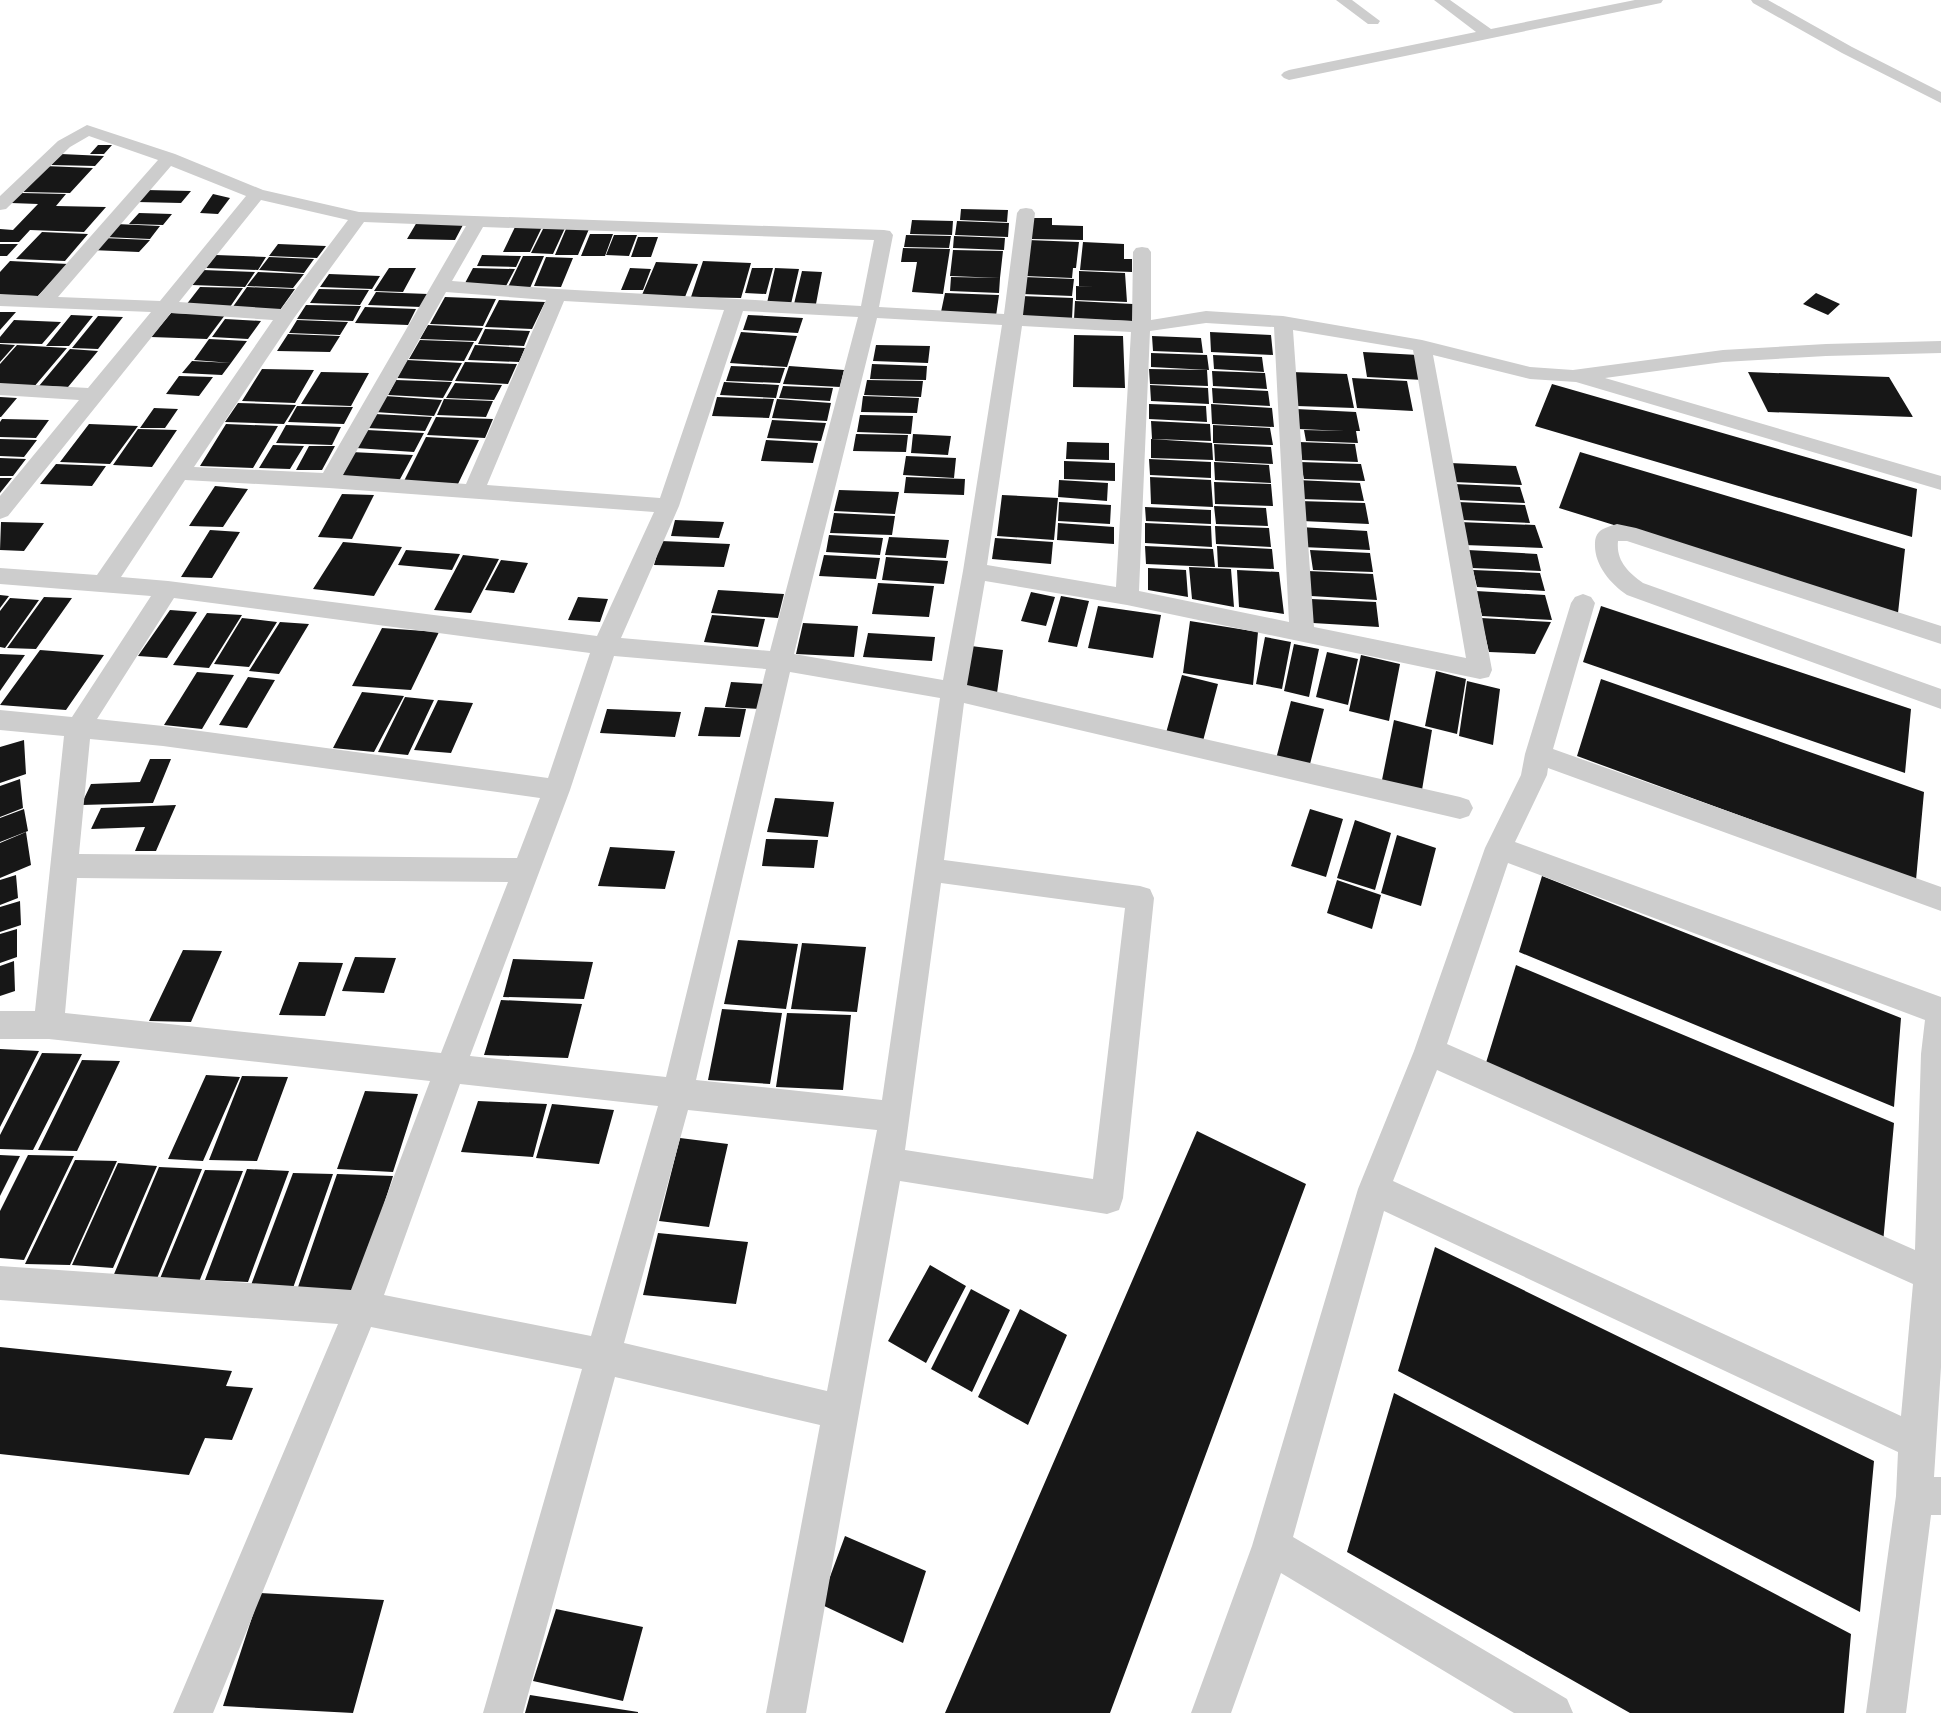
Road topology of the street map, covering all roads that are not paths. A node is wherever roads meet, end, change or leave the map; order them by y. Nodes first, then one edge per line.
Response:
1 (1343, 0) edge
2 (1441, 0) edge
3 (1656, 0) edge
4 (1758, 0) edge
5 (1559, 4) dead end
6 (1580, 17) junction
7 (1372, 21) dead end
8 (1489, 35) junction
9 (1289, 75) dead end
10 (1941, 98) edge
11 (169, 158) junction
12 (257, 194) junction
13 (0, 205) edge
14 (1026, 213) dead end
15 (359, 217) junction
16 (478, 220) junction
17 (1142, 252) dead end
18 (442, 286) junction
19 (556, 295) junction
20 (0, 300) edge
21 (43, 302) junction
22 (735, 305) junction
23 (166, 307) junction
24 (869, 312) junction
25 (286, 315) junction
26 (1013, 319) junction
27 (1283, 322) junction
28 (1141, 327) junction
29 (1422, 346) junction
30 (1941, 347) edge
31 (1573, 376) junction
32 (0, 388) edge
33 (94, 395) junction
34 (180, 473) junction
35 (329, 481) junction
36 (1941, 483) edge
37 (474, 491) junction
38 (668, 506) junction
39 (0, 511) edge
40 (975, 572) junction
41 (0, 576) edge
42 (103, 585) junction
43 (168, 589) junction
44 (1127, 597) junction
45 (1583, 603) dead end
46 (1302, 634) junction
47 (1941, 635) edge
48 (605, 646) junction
49 (780, 661) junction
50 (953, 691) junction
51 (1941, 699) edge
52 (0, 720) edge
53 (78, 728) junction
54 (1538, 754) junction
55 (557, 790) junction
56 (1460, 808) dead end
57 (1499, 848) junction
58 (65, 866) junction
59 (526, 870) junction
60 (929, 870) junction
61 (1941, 899) edge
62 (1941, 1011) edge
63 (0, 1025) edge
64 (49, 1025) junction
65 (1429, 1051) junction
66 (1939, 1054) edge
67 (450, 1068) junction
68 (677, 1094) junction
69 (895, 1117) junction
70 (886, 1163) junction
71 (1374, 1189) junction
72 (1931, 1275) junction
73 (0, 1283) edge
74 (362, 1308) junction
75 (604, 1356) junction
76 (842, 1412) junction
77 (1918, 1442) junction
78 (1928, 1496) edge
79 (1271, 1546) junction
80 (193, 1713) edge
81 (503, 1713) edge
82 (786, 1713) edge
83 (1211, 1713) edge
84 (1553, 1713) edge
85 (1886, 1713) edge

1 - 7 street
2 - 8 street
3 - 6 street
4 - 10 street
5 - 6 street
6 - 8 street
8 - 9 street
11 - 12 street
11 - 13 street
11 - 21 street
12 - 15 street
12 - 23 street
14 - 26 street
15 - 16 street
15 - 25 street
16 - 18 street
16 - 24 street
17 - 28 street
18 - 19 street
18 - 35 street
19 - 22 street
19 - 37 street
20 - 21 street
21 - 23 street
22 - 24 street
22 - 38 street
23 - 25 street
23 - 33 street
24 - 26 street
24 - 49 street
25 - 34 street
26 - 28 street
26 - 40 street
27 - 28 street
27 - 29 street
27 - 46 street
28 - 44 street
29 - 31 street
29 - 46 street
30 - 31 street
31 - 36 street
32 - 33 street
33 - 39 street
34 - 35 street
34 - 42 street
35 - 37 street
37 - 38 street
38 - 48 street
40 - 44 street
40 - 50 street
41 - 42 street
42 - 43 street
43 - 48 street
43 - 53 street
44 - 46 street
45 - 54 street
47 - 51 street
48 - 49 street
48 - 55 street
49 - 50 street
49 - 68 street
50 - 56 street
50 - 60 street
52 - 53 street
53 - 55 street
53 - 58 street
54 - 57 street
54 - 61 street
55 - 59 street
57 - 62 street
57 - 65 street
58 - 59 street
58 - 64 street
59 - 67 street
60 - 69 street
60 - 70 street
62 - 66 street
63 - 64 street
64 - 67 street
65 - 71 street
65 - 72 street
66 - 72 street
67 - 68 street
67 - 74 street
68 - 69 street
68 - 75 street
69 - 70 street
70 - 76 street
71 - 77 street
71 - 79 street
72 - 77 street
73 - 74 street
74 - 75 street
74 - 80 street
75 - 76 street
75 - 81 street
76 - 82 street
77 - 78 street
78 - 85 street
79 - 83 street
79 - 84 street

